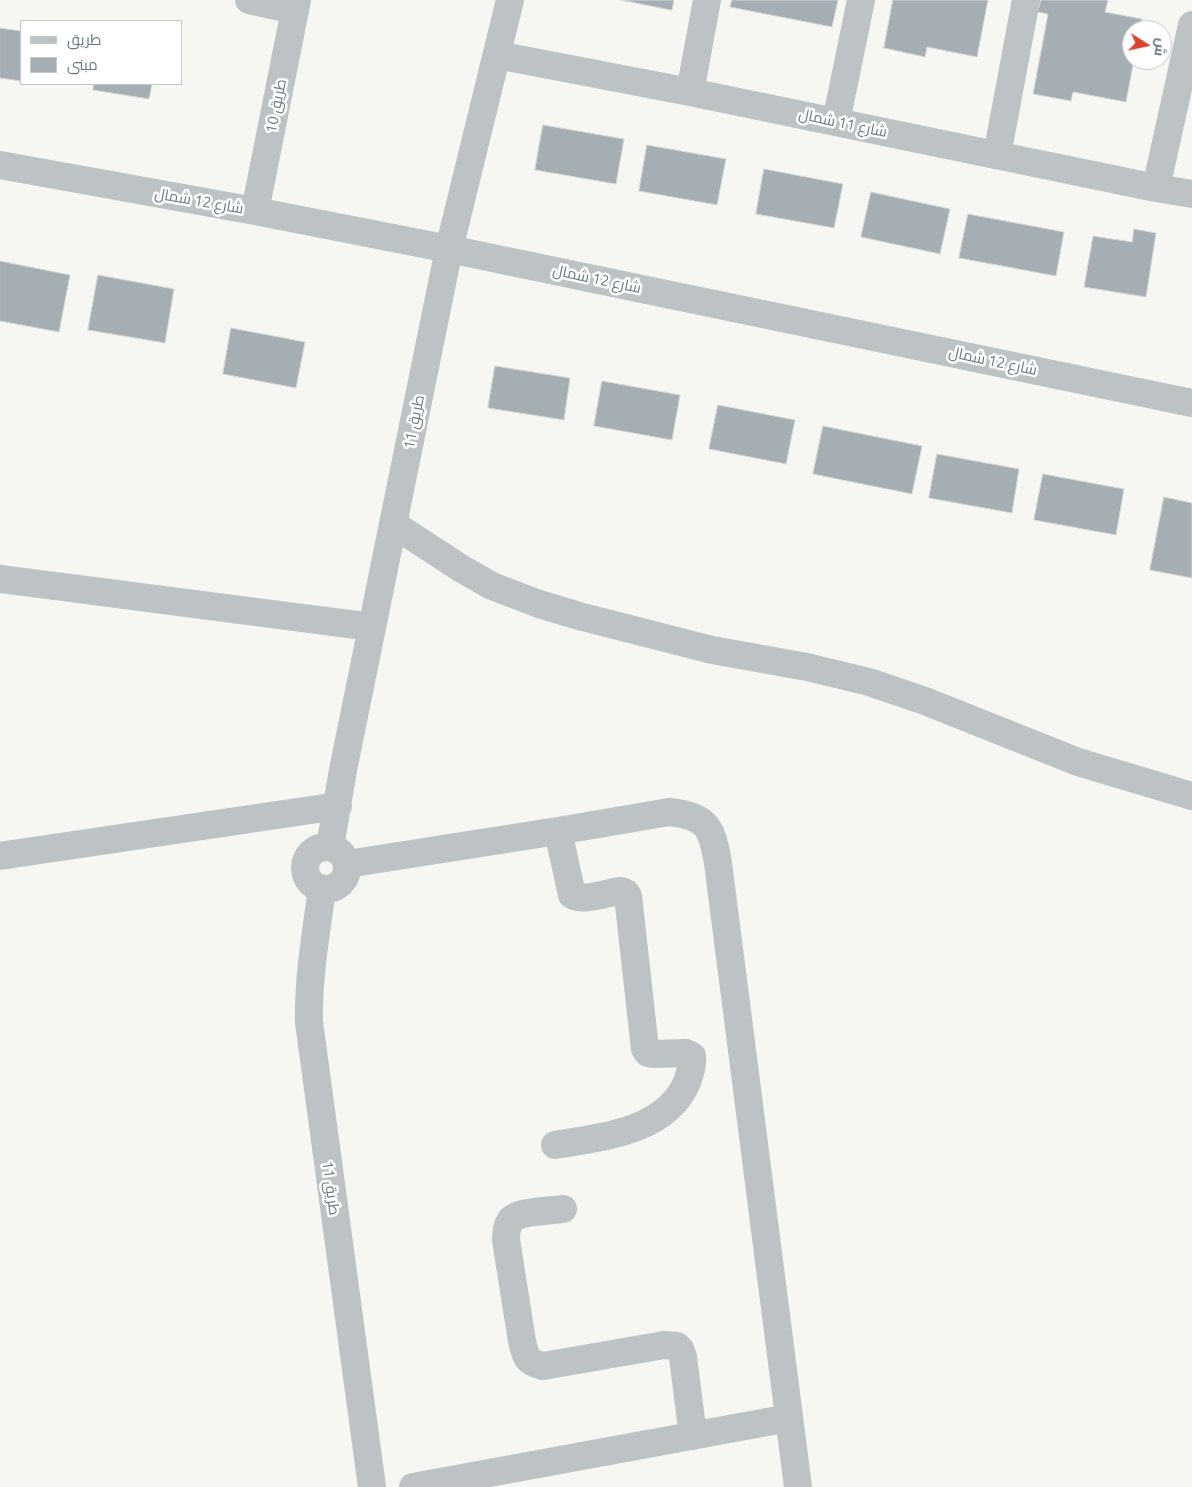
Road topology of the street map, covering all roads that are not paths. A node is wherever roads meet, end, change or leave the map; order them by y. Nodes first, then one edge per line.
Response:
1 (249, 0) edge
2 (510, 0) edge
3 (708, 0) edge
4 (861, 0) edge
5 (1026, 0) edge
6 (296, 5) edge
7 (1192, 25) edge
8 (497, 54) junction
9 (690, 92) junction
10 (836, 122) junction
11 (996, 155) junction
12 (0, 165) edge
13 (1156, 188) junction
14 (1192, 194) edge
15 (255, 211) junction
16 (449, 249) junction
17 (1192, 403) edge
18 (394, 524) junction
19 (0, 579) edge
20 (372, 627) junction
21 (1192, 796) edge
22 (338, 806) junction
23 (558, 831) junction
24 (339, 855) junction
25 (0, 856) edge
26 (322, 889) junction
27 (555, 1145) dead end
28 (563, 1209) dead end
29 (789, 1418) junction
30 (693, 1436) junction
31 (372, 1487) edge
32 (413, 1487) edge
33 (798, 1487) edge

1 - 6 street
2 - 8 street, طريق 11
3 - 9 street
4 - 10 street
5 - 11 street
6 - 15 street, طريق 10
7 - 13 street
8 - 9 street, شارع 11 شمال
8 - 16 street, طريق 11
9 - 10 street, شارع 11 شمال
10 - 11 street, شارع 11 شمال
11 - 13 street, شارع 11 شمال
12 - 15 street, شارع 12 شمال
13 - 14 street, شارع 11 شمال
15 - 16 street, شارع 12 شمال
16 - 17 street, شارع 12 شمال
16 - 18 street, طريق 11
18 - 20 street, طريق 11
18 - 21 street
19 - 20 street
20 - 22 street, طريق 11
22 - 24 street, طريق 11
22 - 25 street
23 - 24 street
23 - 27 street
23 - 29 street
24 - 26 street
24 - 26 street
26 - 31 street, طريق 11
28 - 30 street
29 - 30 street
29 - 33 street
30 - 32 street

